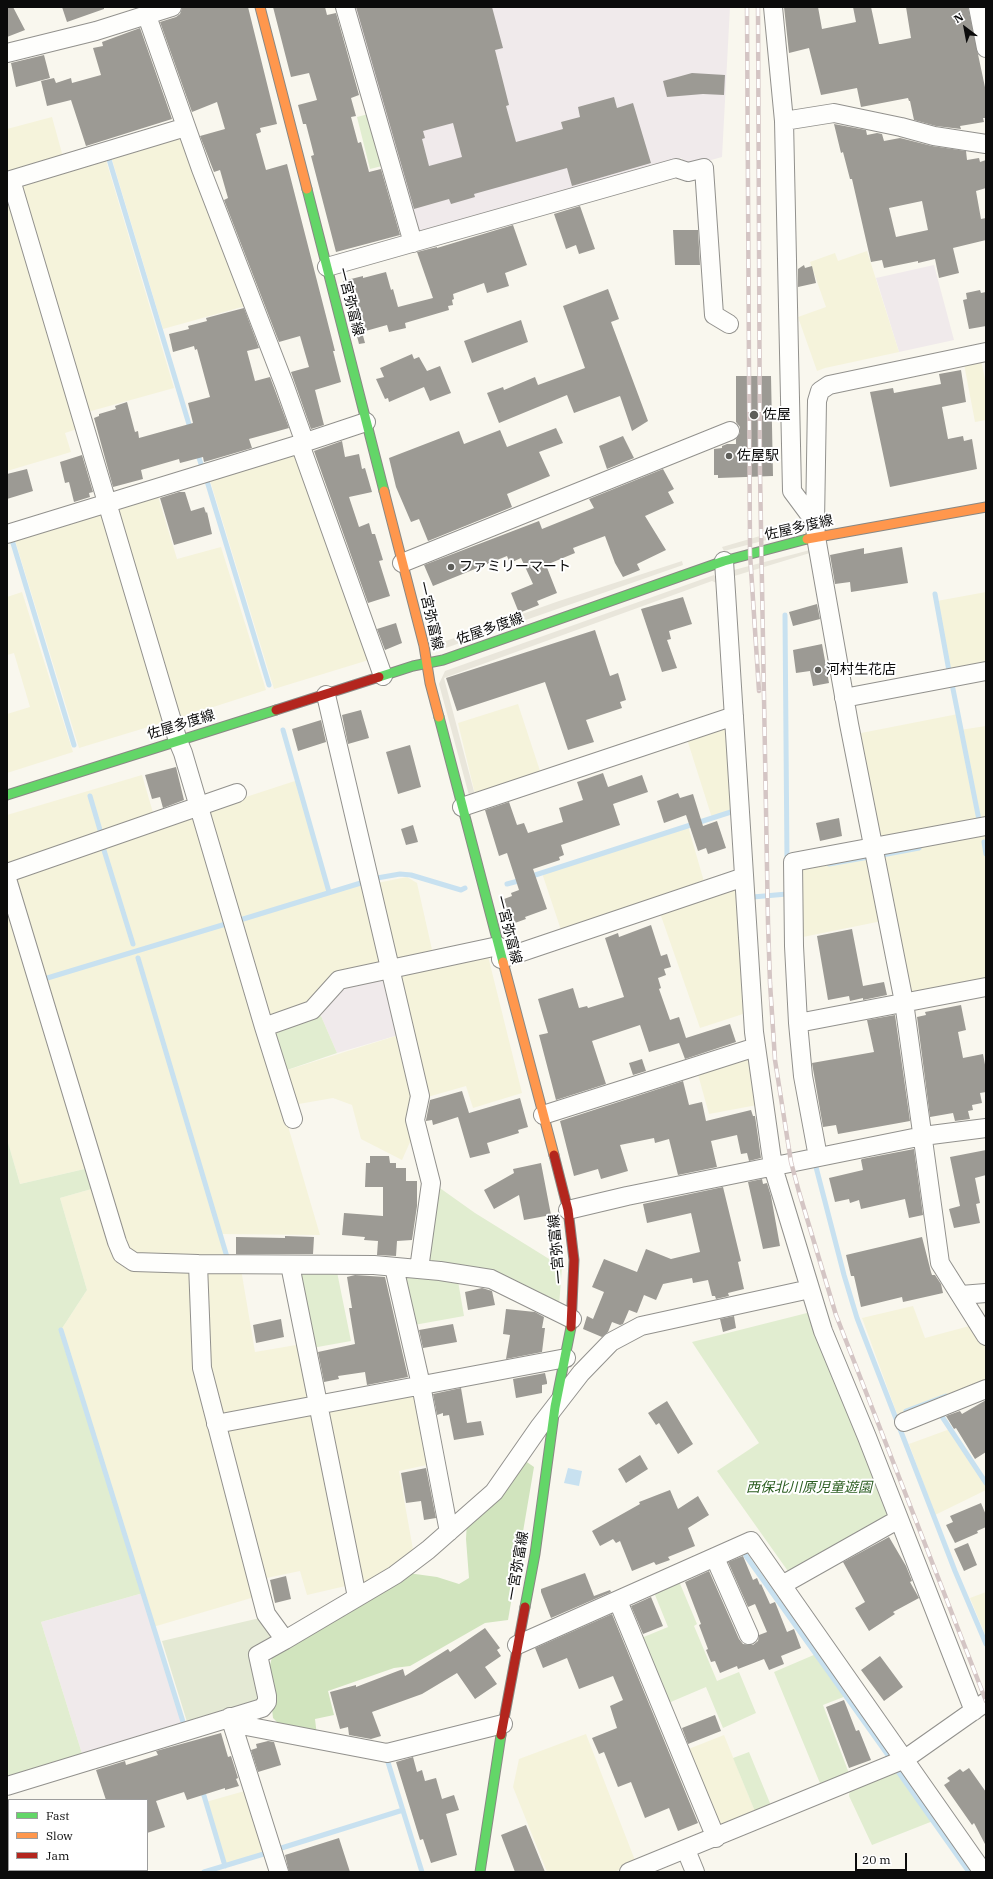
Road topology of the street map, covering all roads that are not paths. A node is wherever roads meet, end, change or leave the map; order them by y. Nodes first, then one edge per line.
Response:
1 (172, 7) edge
2 (260, 7) edge
3 (344, 7) edge
4 (773, 7) edge
5 (978, 7) edge
6 (147, 16) junction
7 (986, 48) edge
8 (7, 53) edge
9 (784, 121) junction
10 (186, 127) junction
11 (986, 144) edge
12 (9, 180) edge
13 (413, 243) junction
14 (327, 266) junction
15 (729, 324) dead end
16 (986, 352) edge
17 (366, 422) junction
18 (730, 431) dead end
19 (302, 444) junction
20 (106, 503) junction
21 (986, 507) edge
22 (815, 530) junction
23 (7, 534) edge
24 (724, 561) junction
25 (402, 563) junction
26 (426, 663) junction
27 (986, 671) edge
28 (383, 676) junction
29 (326, 695) junction
30 (844, 698) junction
31 (734, 716) junction
32 (178, 741) junction
33 (237, 793) dead end
34 (7, 795) edge
35 (199, 807) junction
36 (462, 807) junction
37 (986, 826) edge
38 (872, 847) junction
39 (7, 873) edge
40 (744, 877) junction
41 (7, 879) edge
42 (500, 952) junction
43 (390, 968) junction
44 (986, 987) edge
45 (904, 1002) junction
46 (798, 1023) junction
47 (264, 1027) junction
48 (756, 1047) junction
49 (543, 1115) junction
50 (293, 1119) dead end
51 (986, 1128) edge
52 (923, 1136) junction
53 (818, 1157) junction
54 (773, 1167) junction
55 (568, 1210) junction
56 (198, 1264) junction
57 (290, 1264) junction
58 (394, 1267) junction
59 (419, 1269) junction
60 (810, 1289) junction
61 (986, 1292) edge
62 (961, 1295) junction
63 (572, 1319) junction
64 (986, 1336) edge
65 (566, 1358) junction
66 (421, 1384) junction
67 (986, 1389) edge
68 (318, 1404) junction
69 (556, 1407) junction
70 (904, 1422) dead end
71 (216, 1424) junction
72 (899, 1519) junction
73 (449, 1532) junction
74 (715, 1558) junction
75 (782, 1585) junction
76 (357, 1598) junction
77 (618, 1601) junction
78 (749, 1635) dead end
79 (285, 1640) junction
80 (517, 1645) junction
81 (980, 1707) edge
82 (230, 1717) junction
83 (503, 1724) junction
84 (905, 1759) junction
85 (7, 1786) edge
86 (716, 1838) junction
87 (686, 1850) junction
88 (279, 1872) edge
89 (480, 1872) edge
90 (629, 1872) edge
91 (695, 1872) edge
92 (983, 1872) edge

1 - 6 street
2 - 14 main road, 一宮弥富線
3 - 13 street
4 - 9 street
5 - 7 street
6 - 8 street
6 - 10 street
9 - 11 street
9 - 22 street
10 - 12 street
10 - 19 street
12 - 20 street
13 - 14 street
13 - 15 street
14 - 17 main road, 一宮弥富線
16 - 22 street
17 - 19 street
17 - 25 main road, 一宮弥富線
18 - 25 street
19 - 20 street
19 - 28 street
20 - 23 street
20 - 32 street
21 - 22 main road, 佐屋多度線
22 - 24 main road, 佐屋多度線
22 - 30 street
24 - 26 main road, 佐屋多度線
24 - 31 street
25 - 26 main road, 一宮弥富線
26 - 28 main road, 佐屋多度線
26 - 36 main road, 一宮弥富線
27 - 30 street
28 - 29 main road, 佐屋多度線
29 - 32 main road, 佐屋多度線
29 - 43 street
30 - 38 street
31 - 36 street
31 - 40 street
32 - 34 main road, 佐屋多度線
32 - 35 street
33 - 35 street
35 - 39 street
35 - 47 street
36 - 42 main road, 一宮弥富線
37 - 38 street
38 - 45 street
38 - 46 street
40 - 42 street
40 - 48 street
41 - 56 street
42 - 43 street
42 - 49 main road, 一宮弥富線
43 - 47 street
43 - 59 street
44 - 45 street
45 - 46 street
45 - 52 street
46 - 53 street
47 - 50 street
48 - 49 street
48 - 54 street
49 - 55 main road, 一宮弥富線
51 - 52 street
52 - 53 street
52 - 62 street
53 - 54 street
54 - 55 street
54 - 60 street
55 - 63 main road, 一宮弥富線
56 - 57 street
56 - 71 street
57 - 58 street
57 - 68 street
58 - 59 street
58 - 66 street
59 - 63 street
60 - 69 street
60 - 72 street
61 - 62 street
62 - 64 street
63 - 65 main road, 一宮弥富線
65 - 66 street
65 - 69 main road, 一宮弥富線
66 - 68 street
66 - 73 street
67 - 70 street
68 - 71 street
68 - 76 street
69 - 73 street
69 - 80 main road, 一宮弥富線
71 - 79 street
72 - 75 street
72 - 81 street
73 - 76 street
74 - 75 street
74 - 77 street
74 - 78 street
75 - 84 street
76 - 79 street
77 - 80 street
77 - 86 street
79 - 82 street
80 - 83 main road, 一宮弥富線
81 - 84 street
82 - 83 street
82 - 85 street
82 - 88 street
83 - 89 main road, 一宮弥富線
84 - 86 street
84 - 92 street
86 - 87 street
87 - 90 street
87 - 91 street

